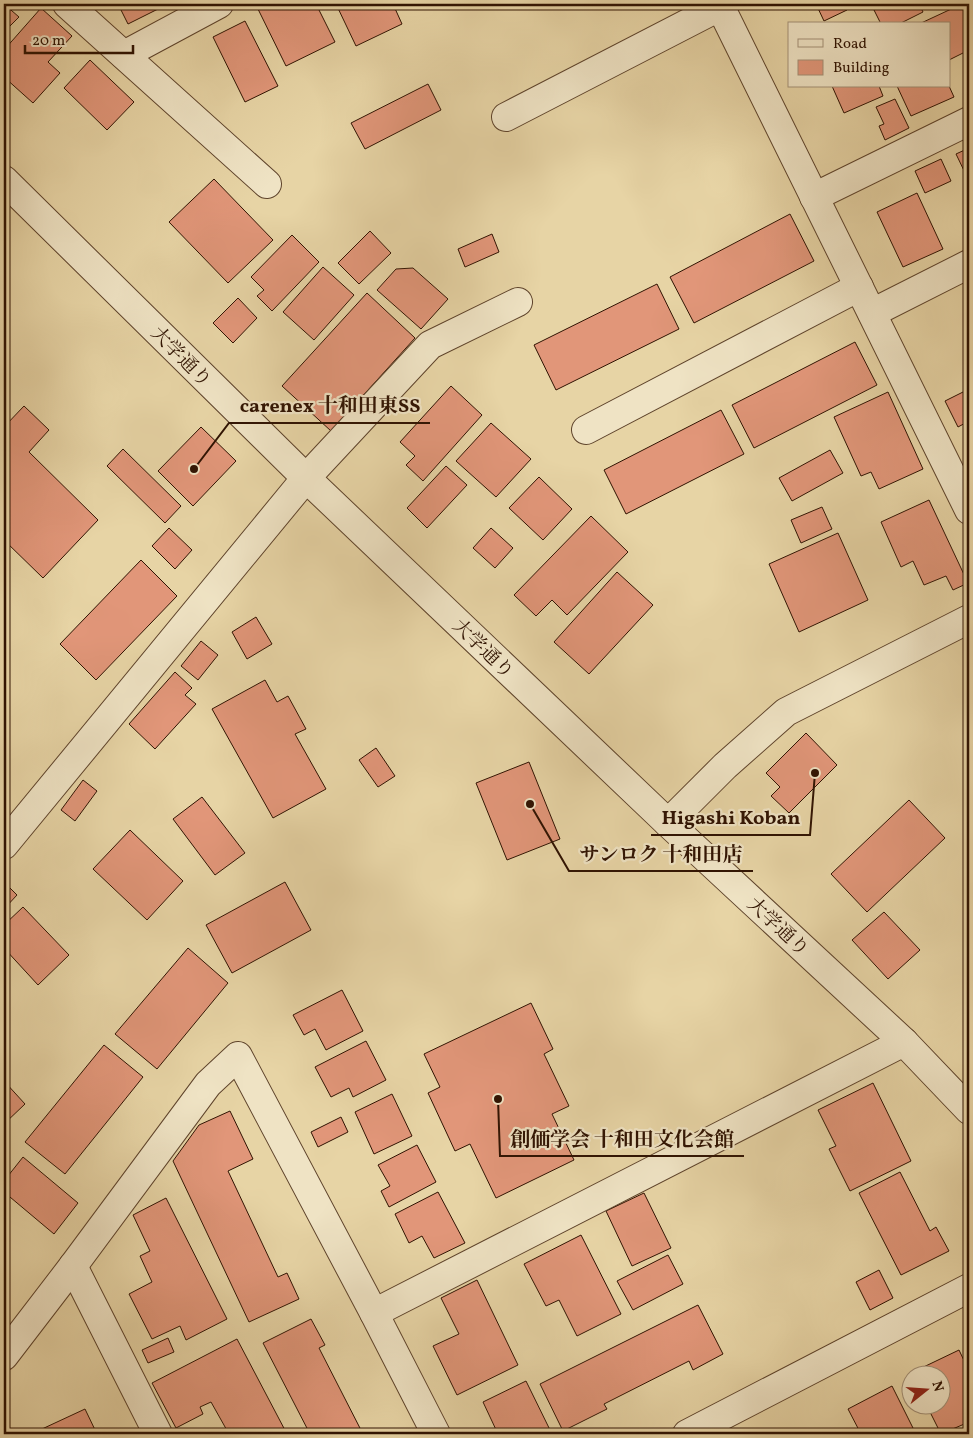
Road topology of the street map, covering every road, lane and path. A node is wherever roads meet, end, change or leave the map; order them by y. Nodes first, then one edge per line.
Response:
1 (67, 4) edge
2 (219, 4) edge
3 (722, 5) edge
4 (124, 55) junction
5 (506, 117) dead end
6 (969, 120) edge
7 (4, 180) edge
8 (267, 184) dead end
9 (814, 197) junction
10 (969, 264) edge
11 (859, 287) junction
12 (518, 302) dead end
13 (872, 313) junction
14 (586, 430) dead end
15 (306, 478) junction
16 (969, 510) edge
17 (969, 619) edge
18 (668, 823) junction
19 (4, 844) edge
20 (904, 1042) junction
21 (969, 1110) edge
22 (73, 1266) junction
23 (969, 1288) edge
24 (374, 1313) junction
25 (4, 1356) edge
26 (158, 1434) edge
27 (436, 1434) edge
28 (687, 1434) edge

1 - 4 street
2 - 4 street
3 - 5 street
3 - 9 street
4 - 8 street
6 - 9 street
7 - 15 street, 大学通り
9 - 11 street
10 - 13 street
11 - 13 street
11 - 14 street
12 - 15 street
13 - 16 street
15 - 18 street, 大学通り
15 - 19 street
17 - 18 street
18 - 20 street, 大学通り
20 - 21 street, 大学通り
20 - 24 street
22 - 24 street
22 - 25 street
22 - 26 street
23 - 28 street
24 - 27 street

